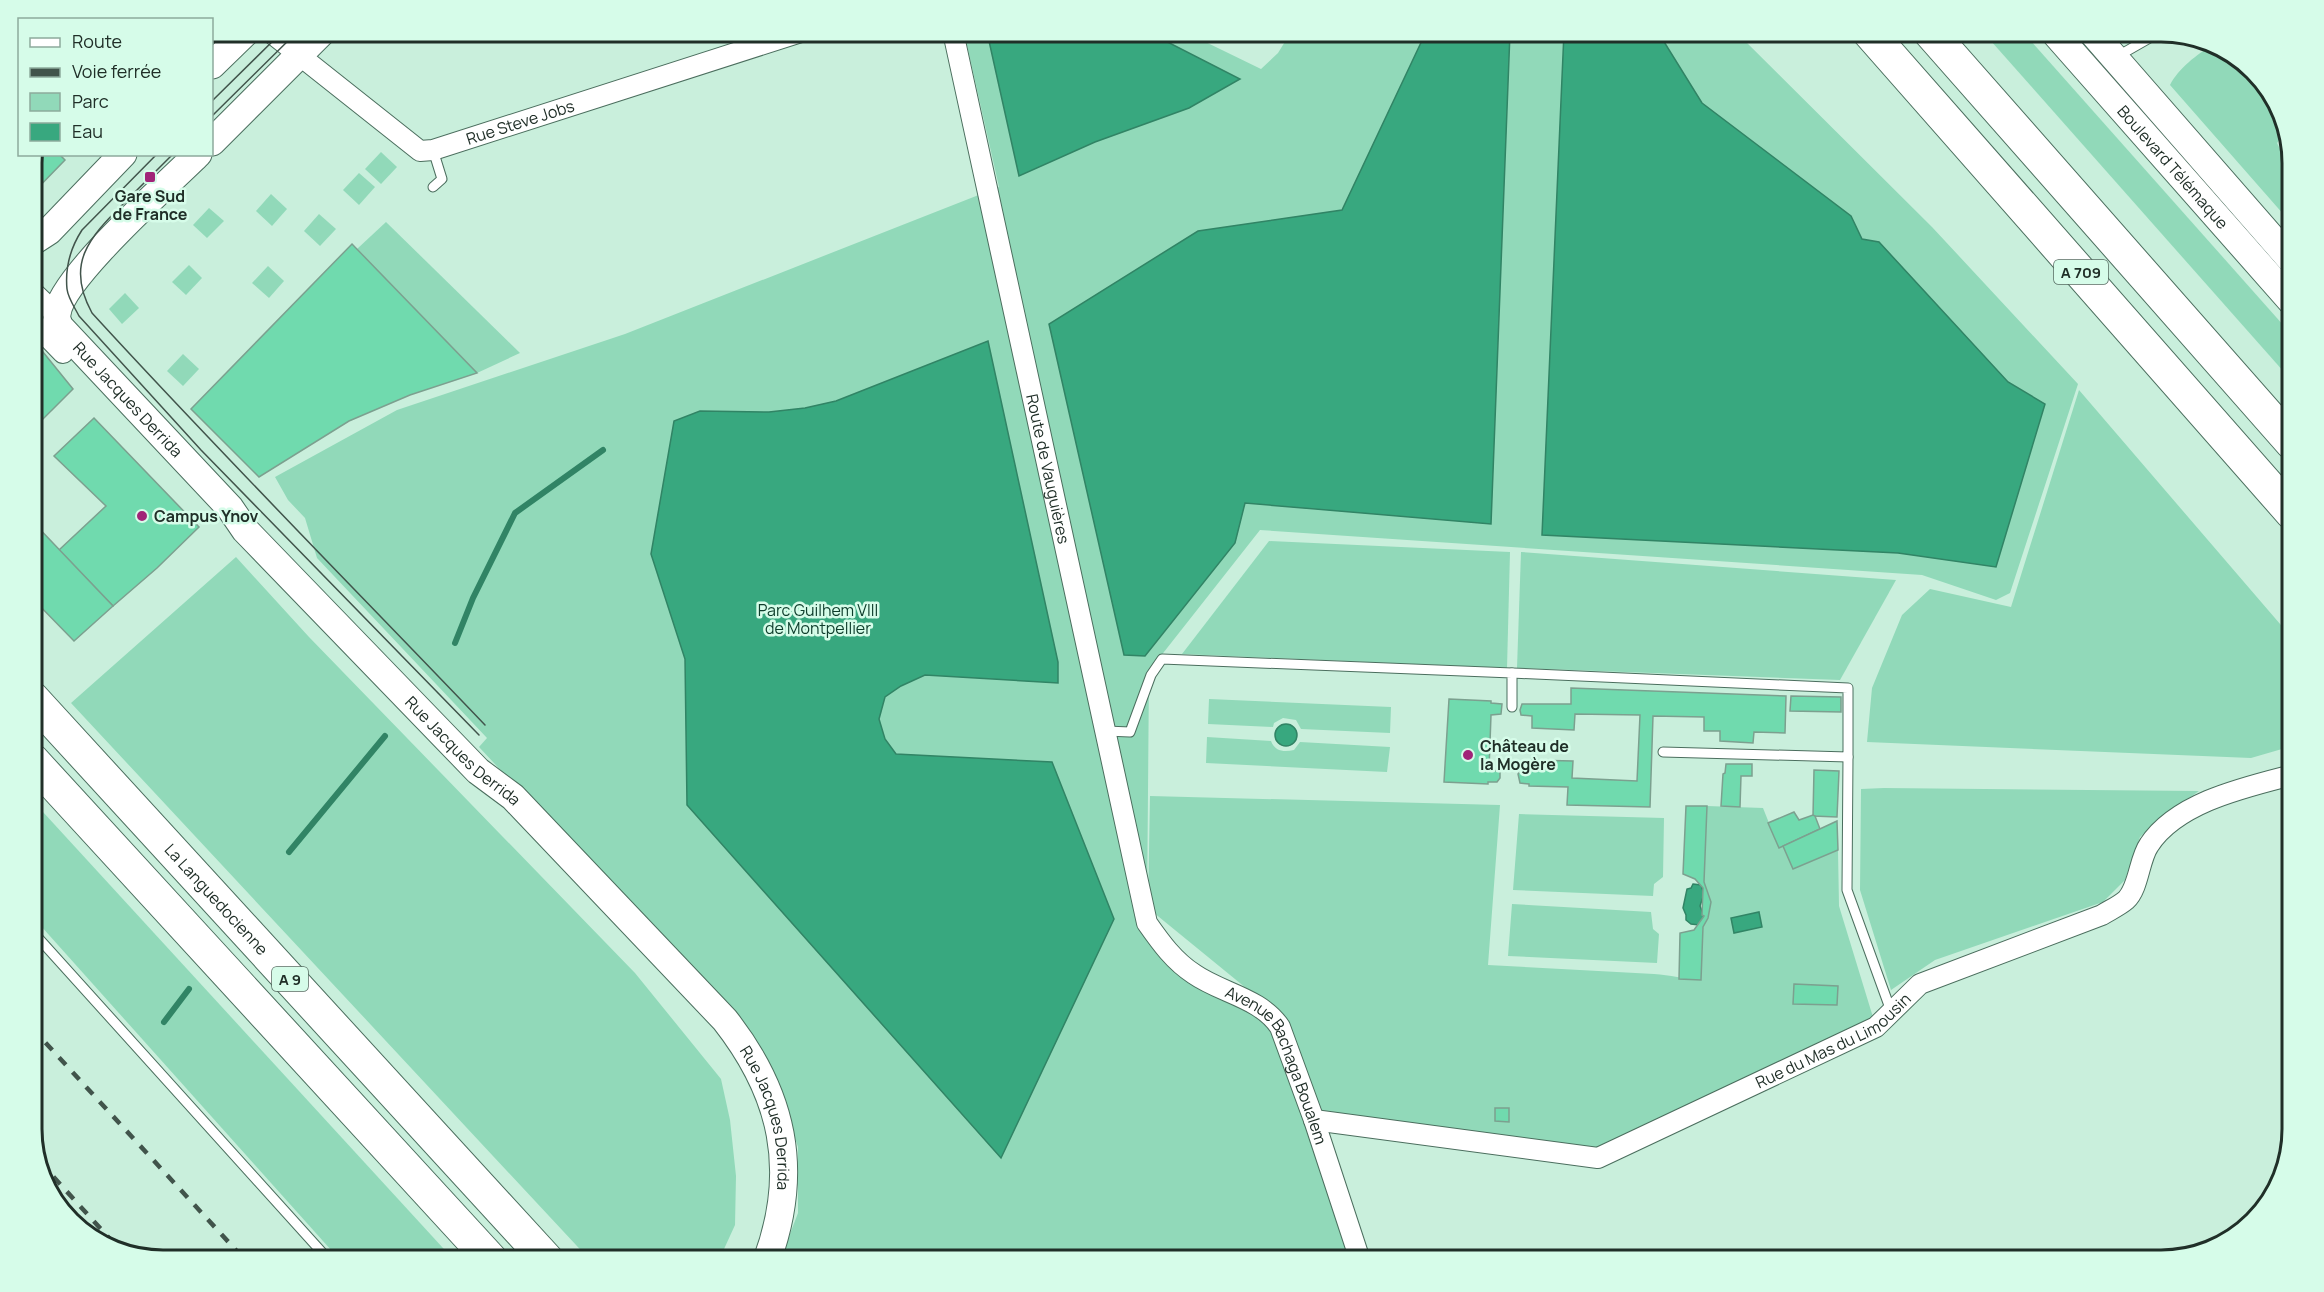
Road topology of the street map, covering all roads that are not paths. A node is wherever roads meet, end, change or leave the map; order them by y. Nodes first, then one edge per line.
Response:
1 (236, 42) edge
2 (283, 42) edge
3 (312, 42) edge
4 (770, 42) edge
5 (955, 42) edge
6 (1878, 42) edge
7 (1939, 42) edge
8 (2063, 42) edge
9 (2100, 42) edge
10 (2142, 42) edge
11 (299, 54) junction
12 (2114, 58) junction
13 (213, 64) edge
14 (213, 141) edge
15 (433, 150) junction
16 (121, 156) edge
17 (196, 156) edge
18 (433, 187) dead end
19 (42, 236) edge
20 (2282, 250) edge
21 (2282, 291) edge
22 (42, 316) edge
23 (42, 320) edge
24 (42, 324) edge
25 (63, 353) dead end
26 (2282, 432) edge
27 (2282, 502) edge
28 (1512, 674) junction
29 (1512, 706) dead end
30 (42, 709) edge
31 (1106, 731) junction
32 (1663, 752) dead end
33 (1848, 757) junction
34 (42, 771) edge
35 (2282, 778) edge
36 (1143, 907) joint
37 (42, 942) edge
38 (1891, 1012) junction
39 (1314, 1120) junction
40 (320, 1250) edge
41 (482, 1250) edge
42 (539, 1250) edge
43 (770, 1250) edge
44 (1357, 1250) edge

1 - 13 street
2 - 11 street
3 - 11 street
4 - 15 street, Rue Steve Jobs
5 - 31 street, Route de Vauguières
6 - 27 highway, A 709
7 - 26 highway, A 709
8 - 21 street, Boulevard Télémaque
9 - 12 street, Boulevard Télémaque
10 - 12 lane
11 - 14 street
11 - 15 street
12 - 20 street, Boulevard Télémaque
15 - 18 lane
16 - 19 street
17 - 22 street
23 - 43 street, Rue Jacques Derrida
24 - 25 street
28 - 29 lane
28 - 31 lane
28 - 33 lane
30 - 42 highway, La Languedocienne / A 9
31 - 36 street, Route de Vauguières
32 - 33 lane
33 - 38 lane
34 - 41 highway, A 9
35 - 38 street, Rue du Mas du Limousin
36 - 39 street, Avenue Bachaga Boualem
37 - 40 lane
38 - 39 street, Rue du Mas du Limousin
39 - 44 street, Avenue Bachaga Boualem

